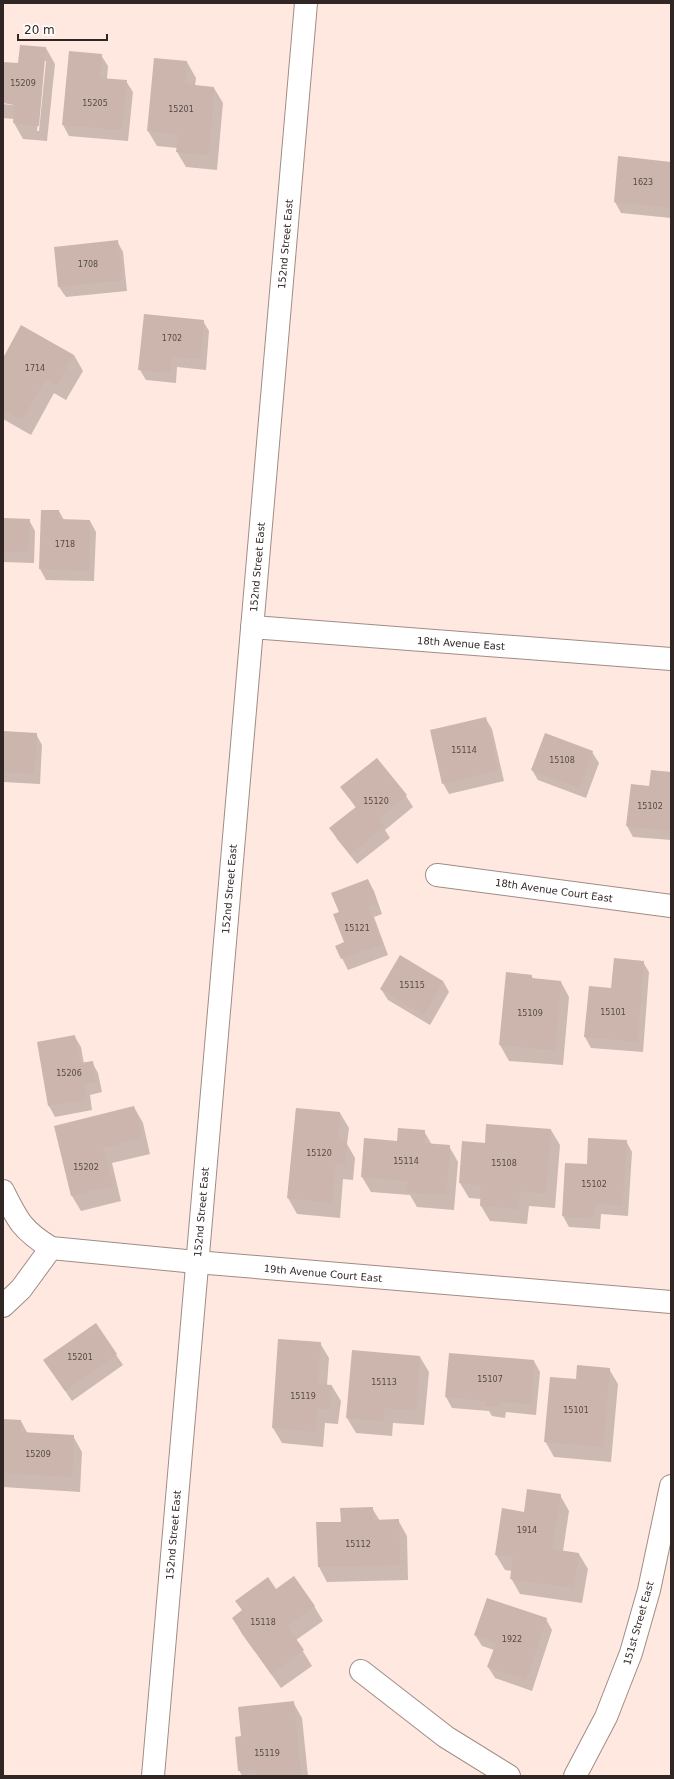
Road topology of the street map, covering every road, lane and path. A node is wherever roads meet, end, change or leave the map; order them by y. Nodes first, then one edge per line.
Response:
1 (306, 3) edge
2 (252, 627) junction
3 (671, 660) edge
4 (437, 875) dead end
5 (671, 906) edge
6 (3, 1191) edge
7 (51, 1248) junction
8 (196, 1262) junction
9 (671, 1302) edge
10 (3, 1306) edge
11 (671, 1486) edge
12 (361, 1671) dead end
13 (152, 1776) edge
14 (509, 1776) edge
15 (575, 1776) edge

1 - 2 street, 152nd Street East
2 - 3 street, 18th Avenue East
2 - 8 street, 152nd Street East
4 - 5 street, 18th Avenue Court East
6 - 7 street
7 - 8 street, 19th Avenue Court East
7 - 10 street
8 - 9 street, 19th Avenue Court East
8 - 13 street, 152nd Street East
11 - 15 street, 151st Street East
12 - 14 street

